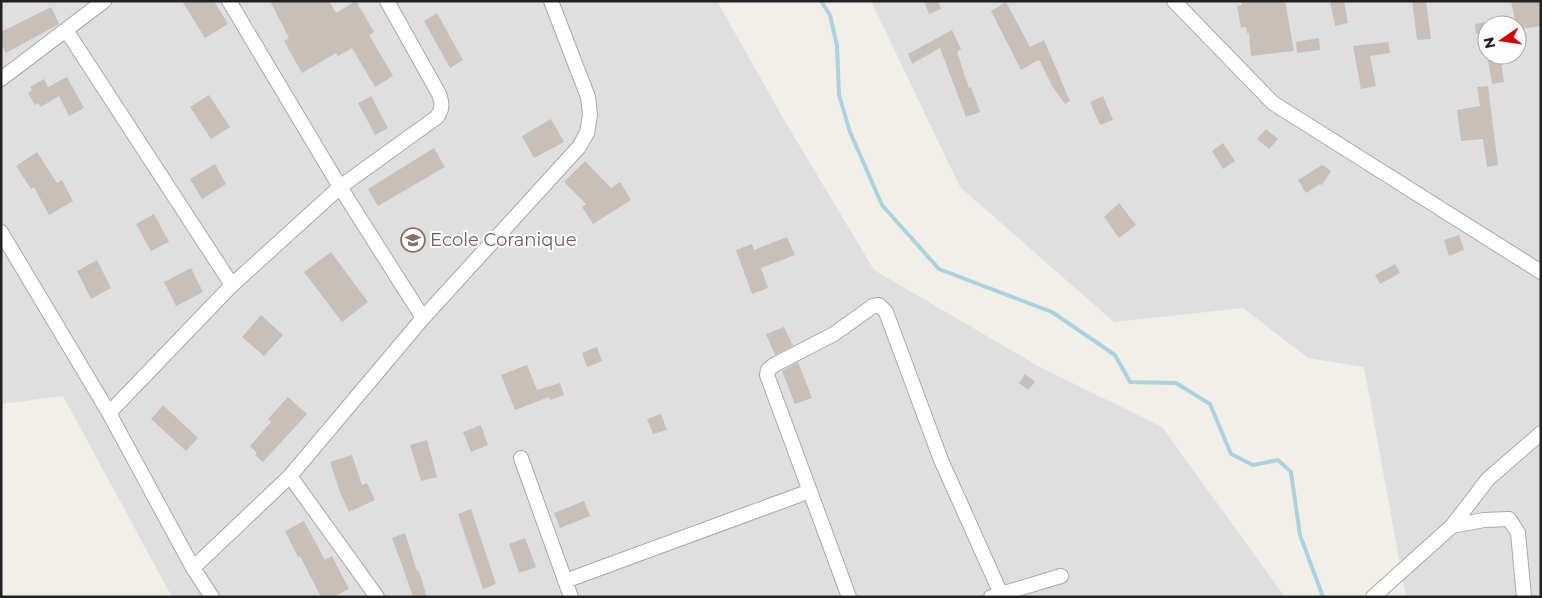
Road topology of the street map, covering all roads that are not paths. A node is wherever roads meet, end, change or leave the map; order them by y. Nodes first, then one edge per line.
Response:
1 (104, 1) edge
2 (229, 1) edge
3 (387, 1) edge
4 (551, 1) edge
5 (1174, 1) edge
6 (66, 30) junction
7 (1, 79) edge
8 (340, 187) junction
9 (1, 232) edge
10 (1541, 272) edge
11 (232, 284) junction
12 (423, 318) junction
13 (109, 413) junction
14 (1541, 433) edge
15 (520, 458) dead end
16 (290, 476) junction
17 (810, 491) junction
18 (1452, 526) junction
19 (193, 568) junction
20 (1061, 576) dead end
21 (565, 581) junction
22 (996, 595) edge
23 (212, 597) edge
24 (377, 597) edge
25 (571, 597) edge
26 (849, 597) edge
27 (1373, 597) edge
28 (1524, 597) edge

1 - 6 street
2 - 8 street
3 - 8 street
4 - 12 street
5 - 10 street
6 - 7 street
6 - 11 street
8 - 11 street
8 - 12 street
9 - 13 street
11 - 13 street
12 - 16 street
13 - 19 street
14 - 18 street
15 - 21 street
16 - 19 street
16 - 24 street
17 - 21 street
17 - 22 street
17 - 26 street
18 - 27 street
18 - 28 street
19 - 23 street
20 - 22 street
21 - 25 street

